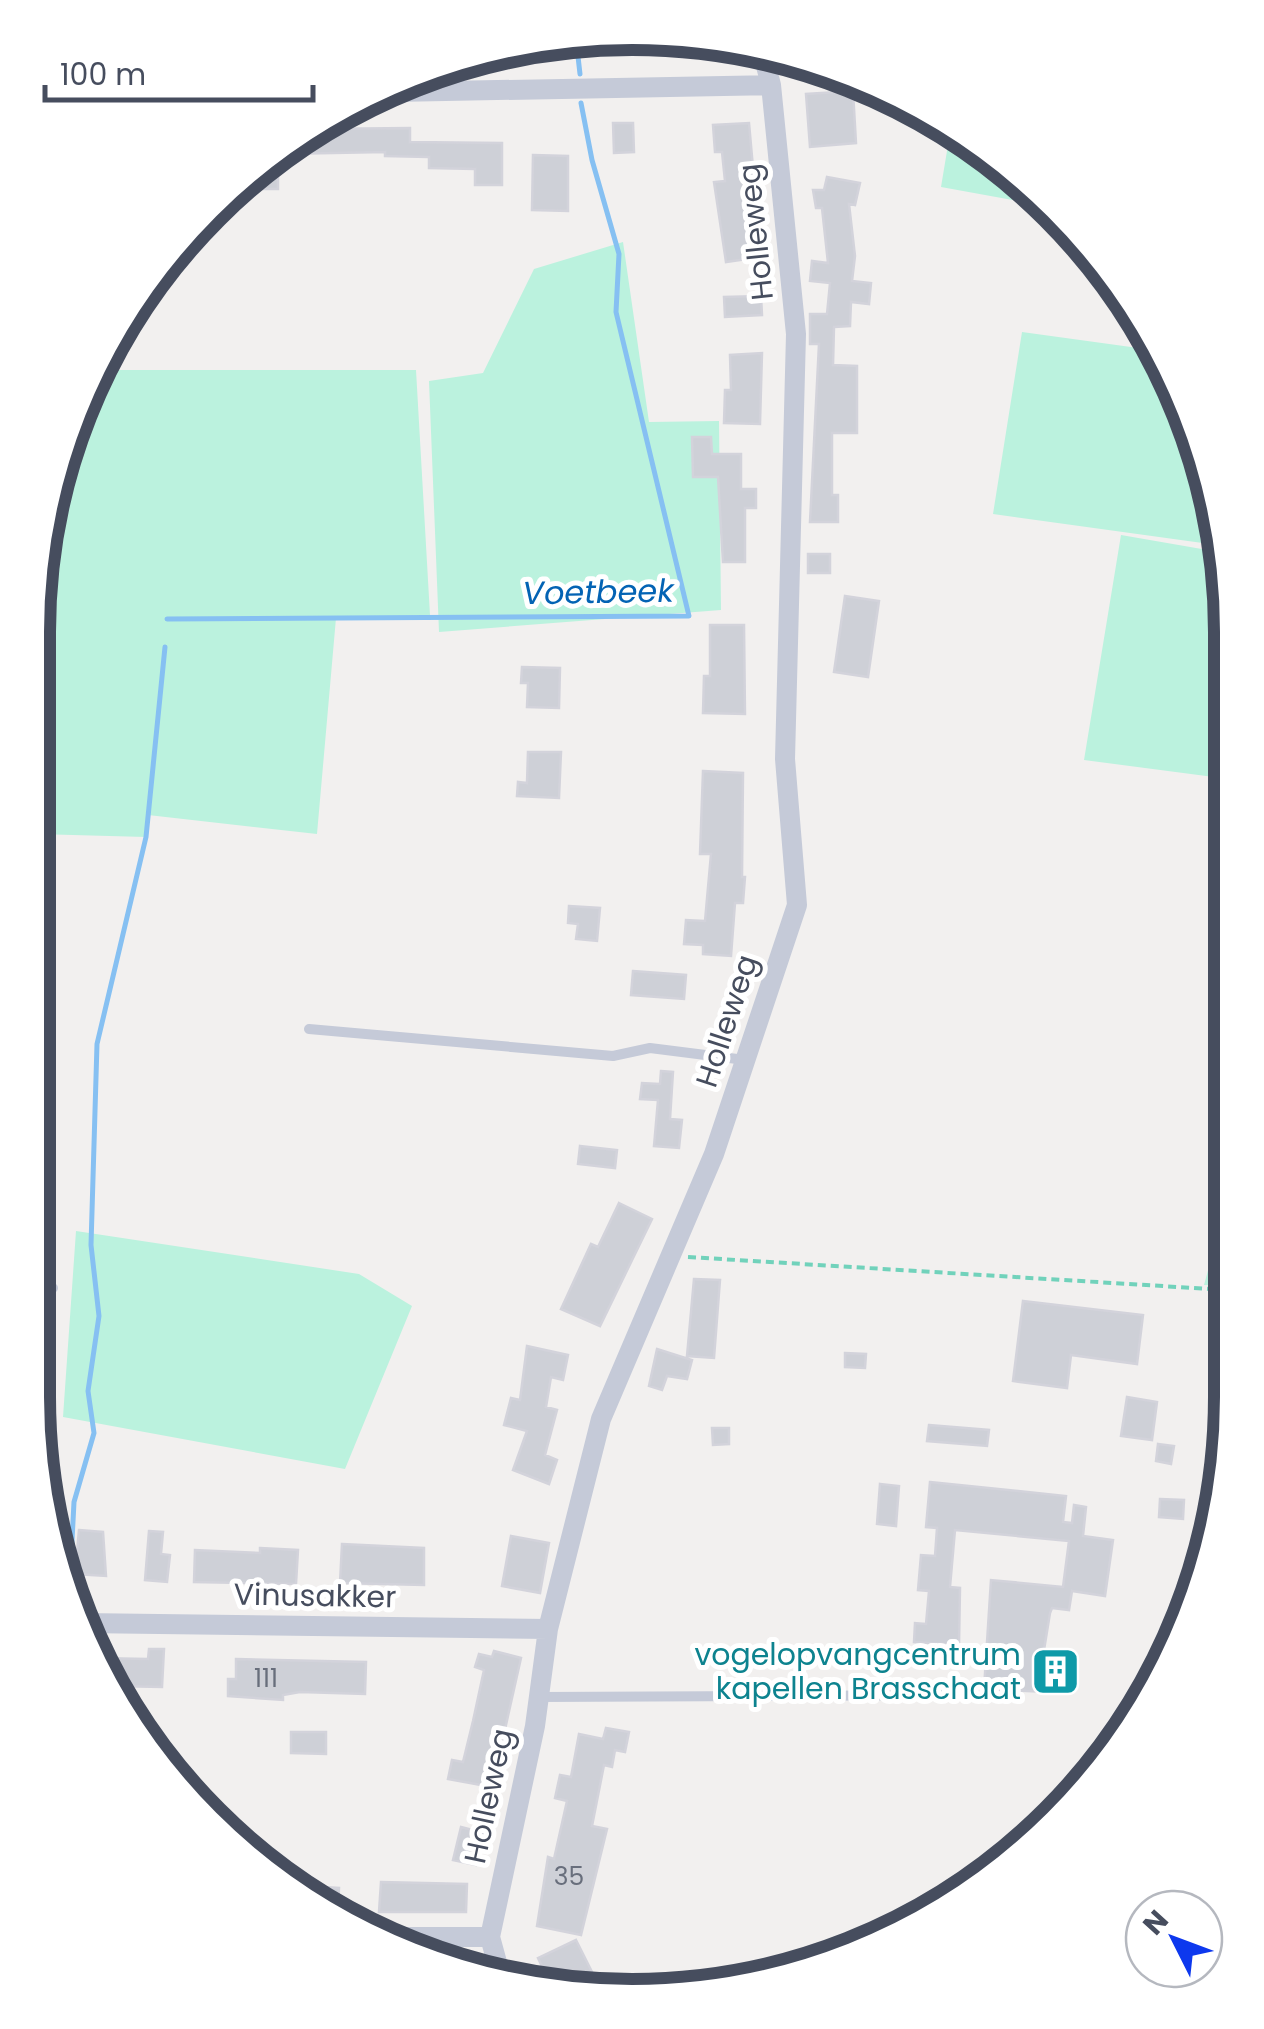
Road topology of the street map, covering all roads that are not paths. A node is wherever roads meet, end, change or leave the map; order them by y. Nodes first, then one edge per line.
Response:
1 (766, 66) edge
2 (771, 85) junction
3 (416, 92) edge
4 (310, 1030) dead end
5 (746, 1061) junction
6 (95, 1623) edge
7 (548, 1628) junction
8 (972, 1695) dead end
9 (539, 1697) junction
10 (415, 1937) edge
11 (490, 1938) junction
12 (497, 1963) edge

1 - 2 street, Holleweg
2 - 3 street
2 - 5 street, Holleweg
4 - 5 lane
5 - 7 street, Holleweg
6 - 7 street, Vinusakker
7 - 9 street, Holleweg
8 - 9 lane
9 - 11 street, Holleweg
10 - 11 street
11 - 12 street, Holleweg

